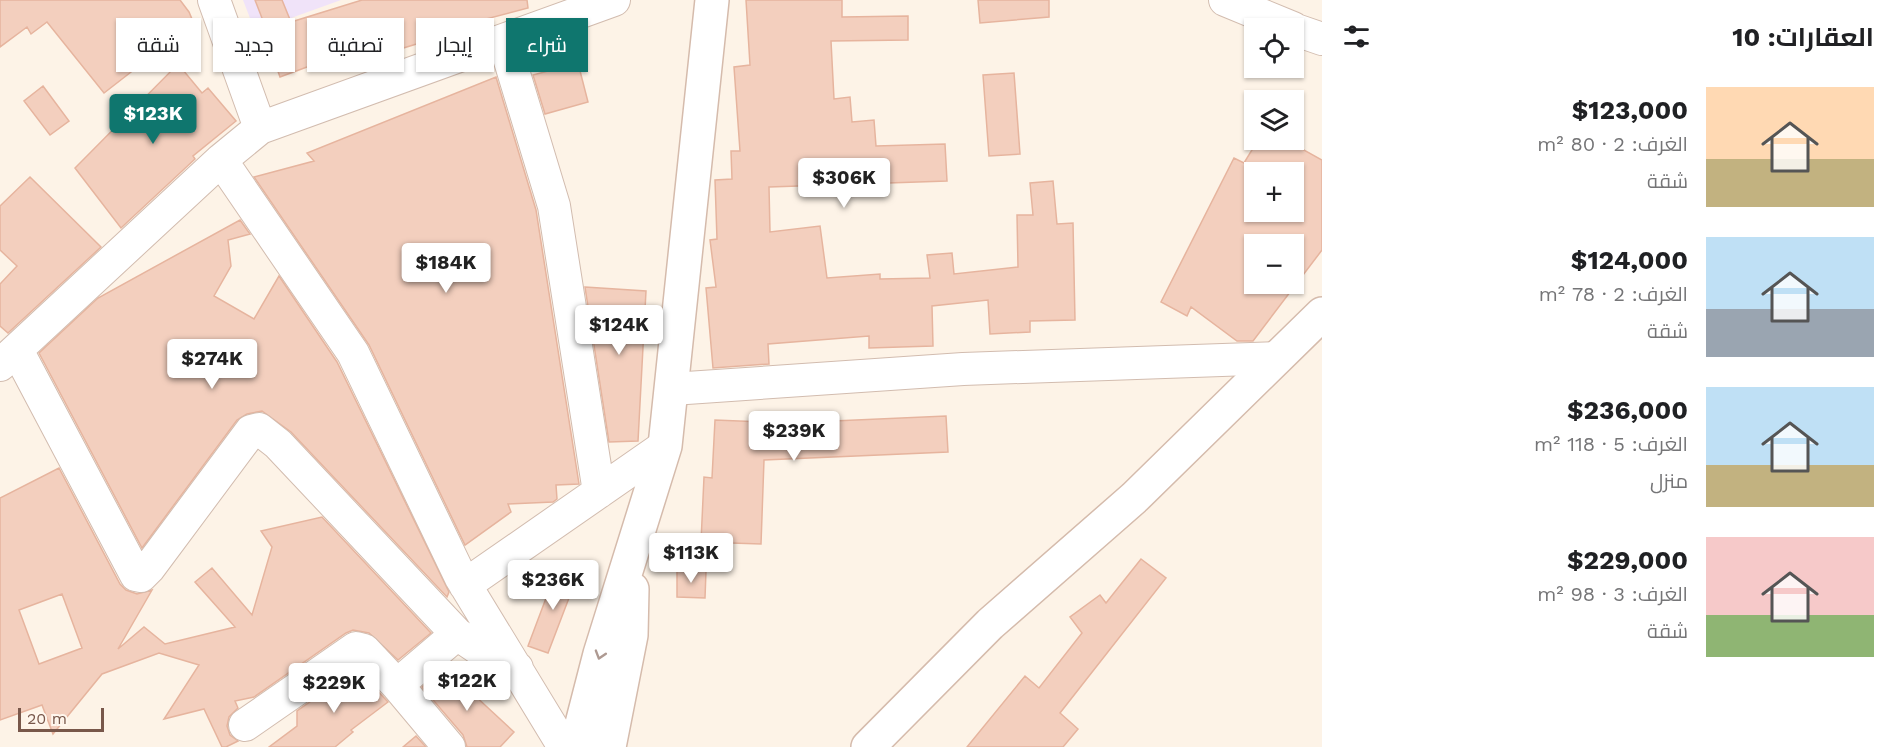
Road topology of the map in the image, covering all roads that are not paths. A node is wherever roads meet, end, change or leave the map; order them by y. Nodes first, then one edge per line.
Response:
1 (214, 0) edge
2 (614, 0) edge
3 (712, 0) edge
4 (1225, 0) edge
5 (1267, 18) edge
6 (1304, 33) edge
7 (1322, 39) edge
8 (504, 41) junction
9 (260, 128) junction
10 (221, 160) junction
11 (1322, 314) edge
12 (8, 357) edge
13 (1277, 358) junction
14 (672, 389) junction
15 (665, 446) junction
16 (599, 492) junction
17 (631, 559) junction
18 (465, 585) junction
19 (457, 634) junction
20 (517, 668) junction
21 (398, 685) junction
22 (245, 725) dead end
23 (449, 747) edge
24 (564, 747) edge
25 (576, 747) edge
26 (609, 747) edge
27 (868, 747) edge

1 - 9 street
2 - 8 street
3 - 14 main road
4 - 5 street
6 - 7 street
8 - 9 street
8 - 16 street
9 - 10 street
10 - 12 street
10 - 18 street
11 - 13 main road
12 - 19 street
13 - 14 street
13 - 27 main road
14 - 15 main road
15 - 16 street
15 - 17 main road
16 - 18 street
17 -> 25 main road
17 - 26 main road
18 - 20 street
19 - 20 street
19 - 21 street
20 - 24 street
21 - 22 street
21 - 23 street

